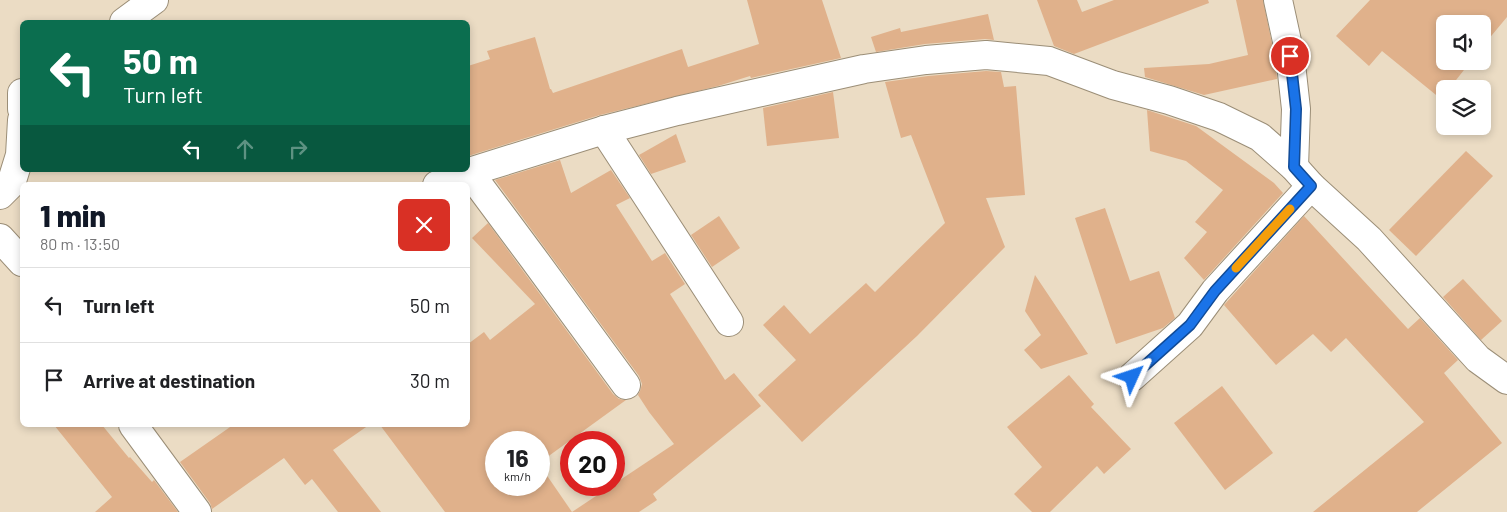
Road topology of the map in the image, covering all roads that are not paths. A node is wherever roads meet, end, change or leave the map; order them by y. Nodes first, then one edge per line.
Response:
1 (154, 0) edge
2 (1278, 0) edge
3 (127, 20) edge
4 (604, 130) junction
5 (20, 155) edge
6 (470, 171) edge
7 (468, 172) joint
8 (1302, 176) junction
9 (444, 182) edge
10 (0, 195) edge
11 (0, 238) edge
12 (20, 260) edge
13 (729, 322) dead end
14 (1132, 377) dead end
15 (1507, 380) edge
16 (626, 385) dead end
17 (134, 427) edge
18 (196, 512) edge

1 - 3 street
2 - 8 street
4 - 6 street
4 - 8 street
4 - 13 street
5 - 10 street
7 - 9 street
7 - 16 street
8 - 14 street
8 - 15 street
11 - 12 street
17 - 18 street

